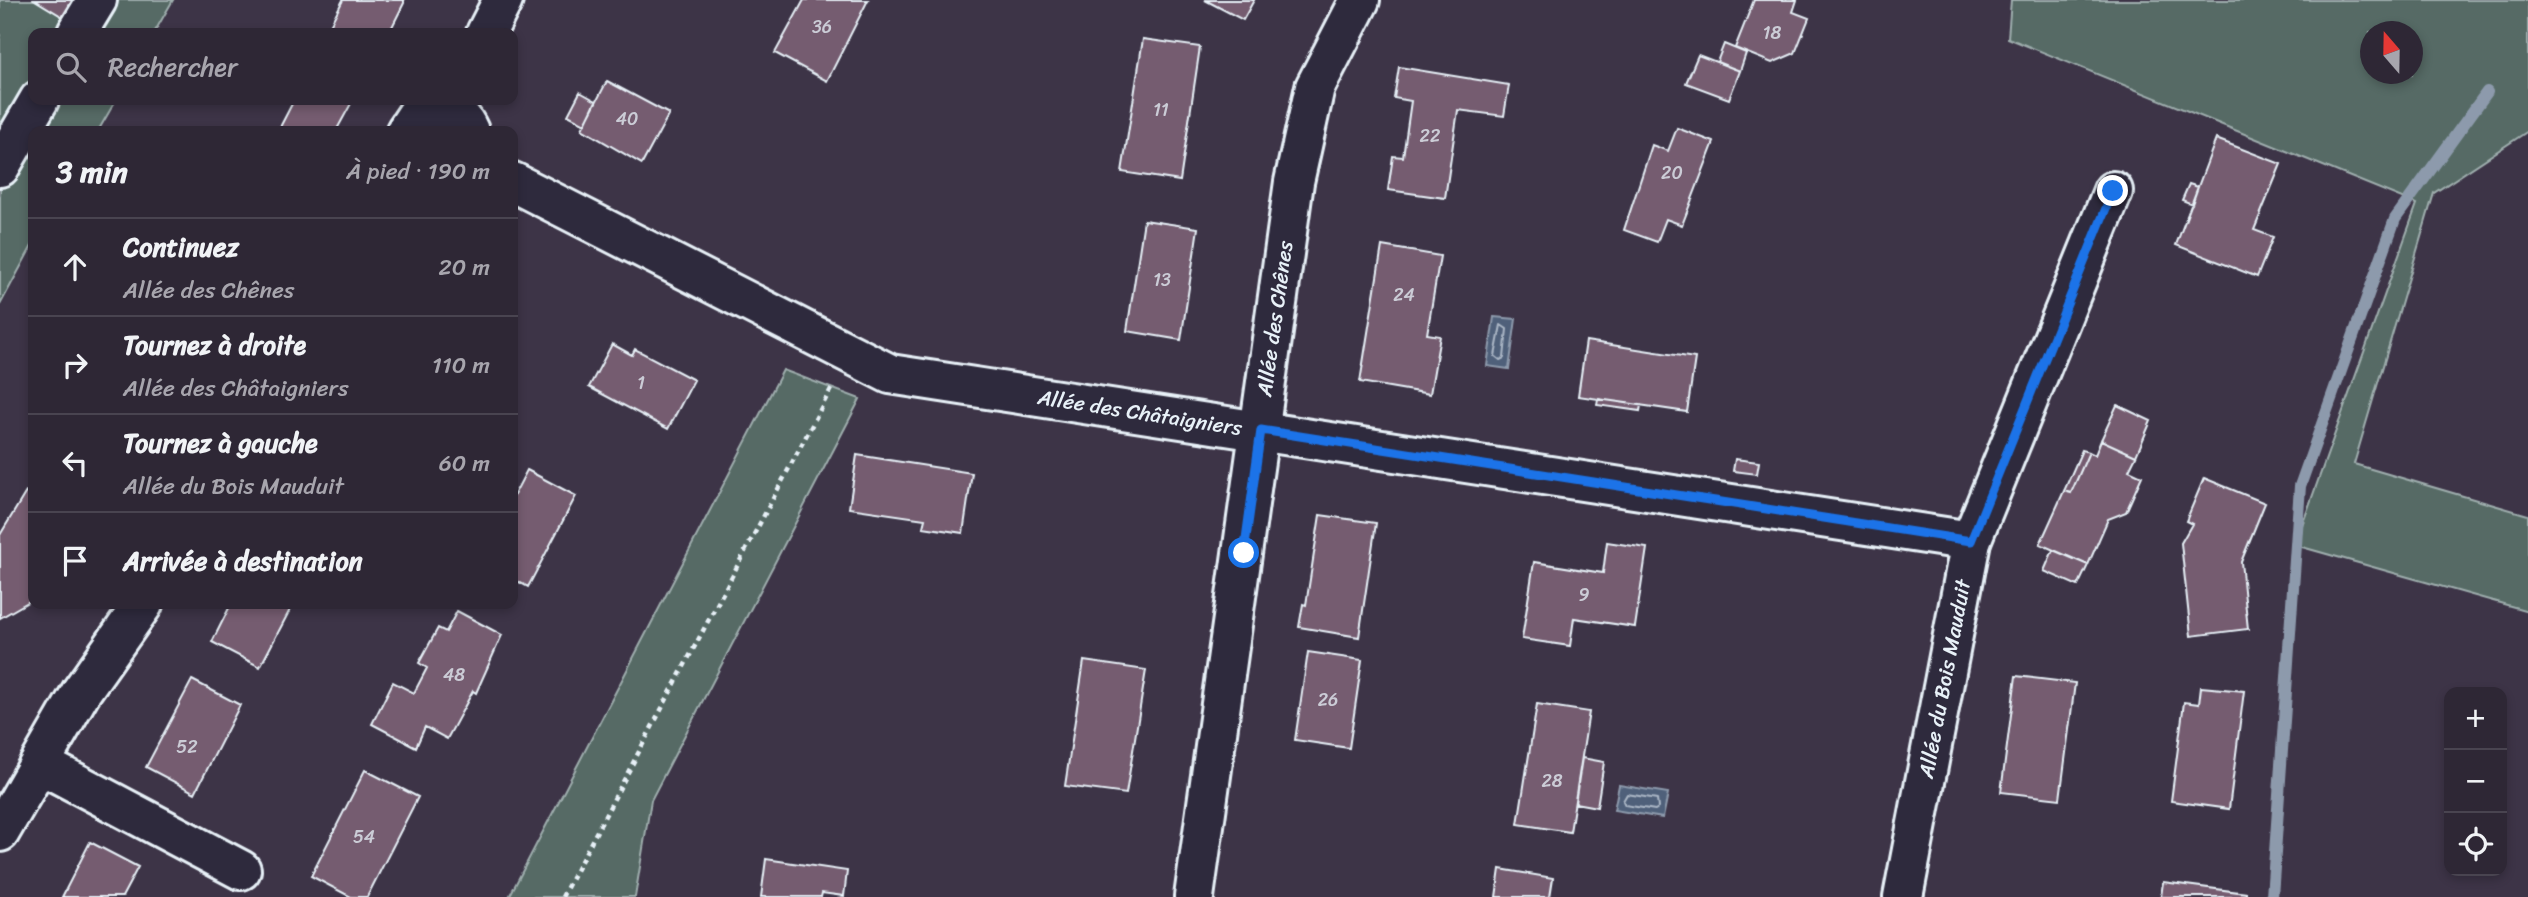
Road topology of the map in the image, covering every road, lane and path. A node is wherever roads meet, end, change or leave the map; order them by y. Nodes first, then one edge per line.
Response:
1 (97, 0) edge
2 (503, 0) edge
3 (1360, 0) edge
4 (81, 28) edge
5 (489, 28) edge
6 (36, 105) edge
7 (457, 113) edge
8 (409, 126) edge
9 (0, 167) edge
10 (518, 186) edge
11 (2113, 191) dead end
12 (849, 354) junction
13 (1261, 430) junction
14 (1971, 541) junction
15 (139, 609) edge
16 (40, 764) junction
17 (0, 832) edge
18 (241, 870) dead end
19 (562, 897) edge
20 (1194, 897) edge
21 (1903, 897) edge

1 - 4 street
2 - 5 street
3 - 13 street, Allée des Chênes
6 - 9 street
7 - 8 street
10 - 12 street, Allée des Châtaigniers
11 - 14 street, Allée du Bois Mauduit
12 - 13 street, Allée des Châtaigniers
12 - 19 path
13 - 14 street, Allée des Châtaigniers
13 - 20 street, Allée des Chênes
14 - 21 street, Allée du Bois Mauduit
15 - 16 street
16 - 17 street
16 - 18 street

